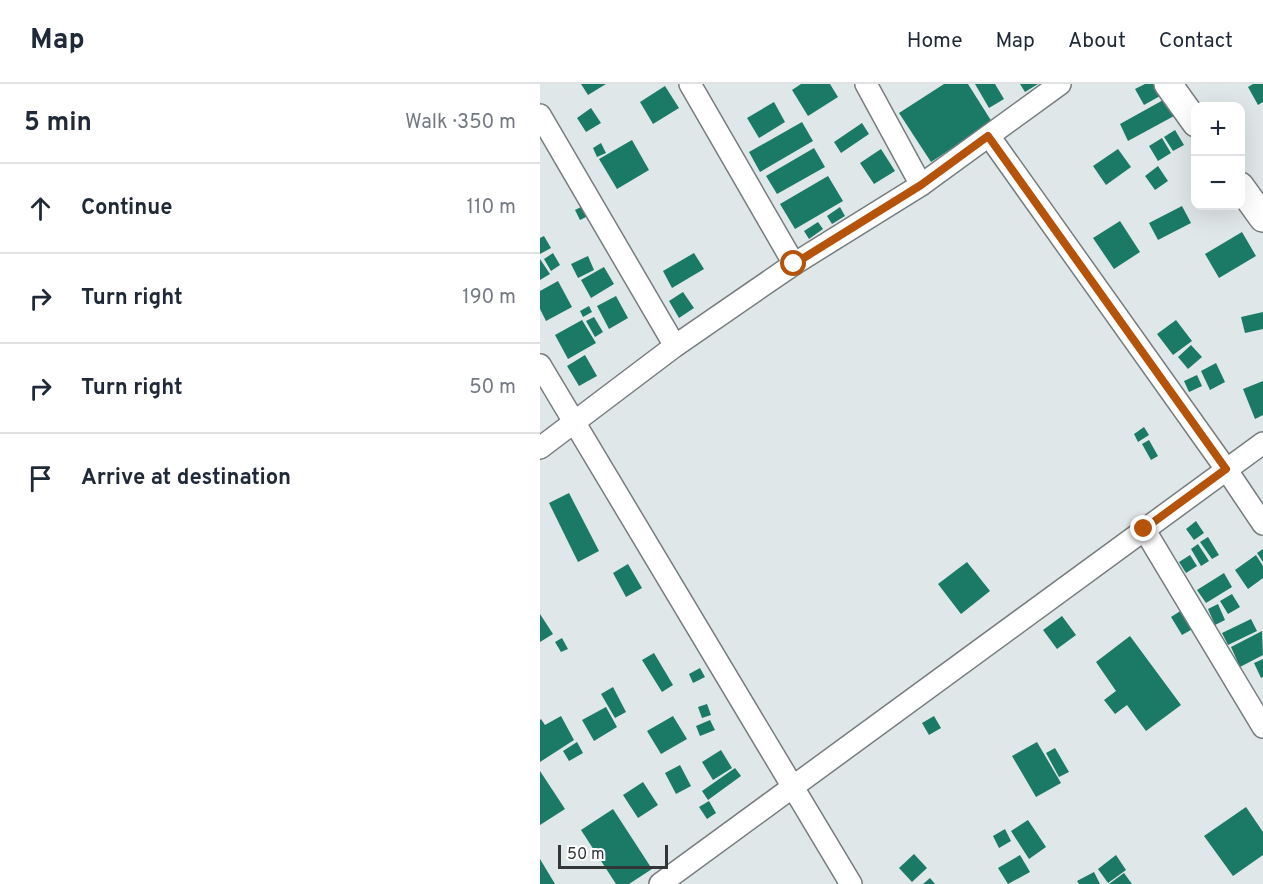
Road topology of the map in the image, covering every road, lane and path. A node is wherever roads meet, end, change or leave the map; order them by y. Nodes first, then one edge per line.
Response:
1 (690, 84) edge
2 (866, 84) edge
3 (1060, 84) edge
4 (1168, 84) edge
5 (540, 115) edge
6 (1191, 116) edge
7 (988, 136) junction
8 (921, 185) junction
9 (1245, 193) edge
10 (1263, 218) edge
11 (794, 264) junction
12 (675, 345) junction
13 (540, 365) edge
14 (574, 424) junction
15 (1263, 443) edge
16 (540, 448) edge
17 (1226, 469) junction
18 (1263, 524) edge
19 (1144, 529) junction
20 (1263, 727) edge
21 (794, 787) junction
22 (660, 884) edge
23 (851, 884) edge

1 - 11 street
2 - 8 street
3 - 7 street
4 - 6 main road
5 - 12 street
7 - 8 street
7 - 17 street
8 - 11 street
9 - 10 main road
11 - 12 street
12 - 14 street
13 - 14 street
14 - 16 street
14 - 21 street
15 - 17 street
17 - 18 street
17 - 19 street
19 - 20 street
19 - 21 street
21 - 22 street
21 - 23 street

